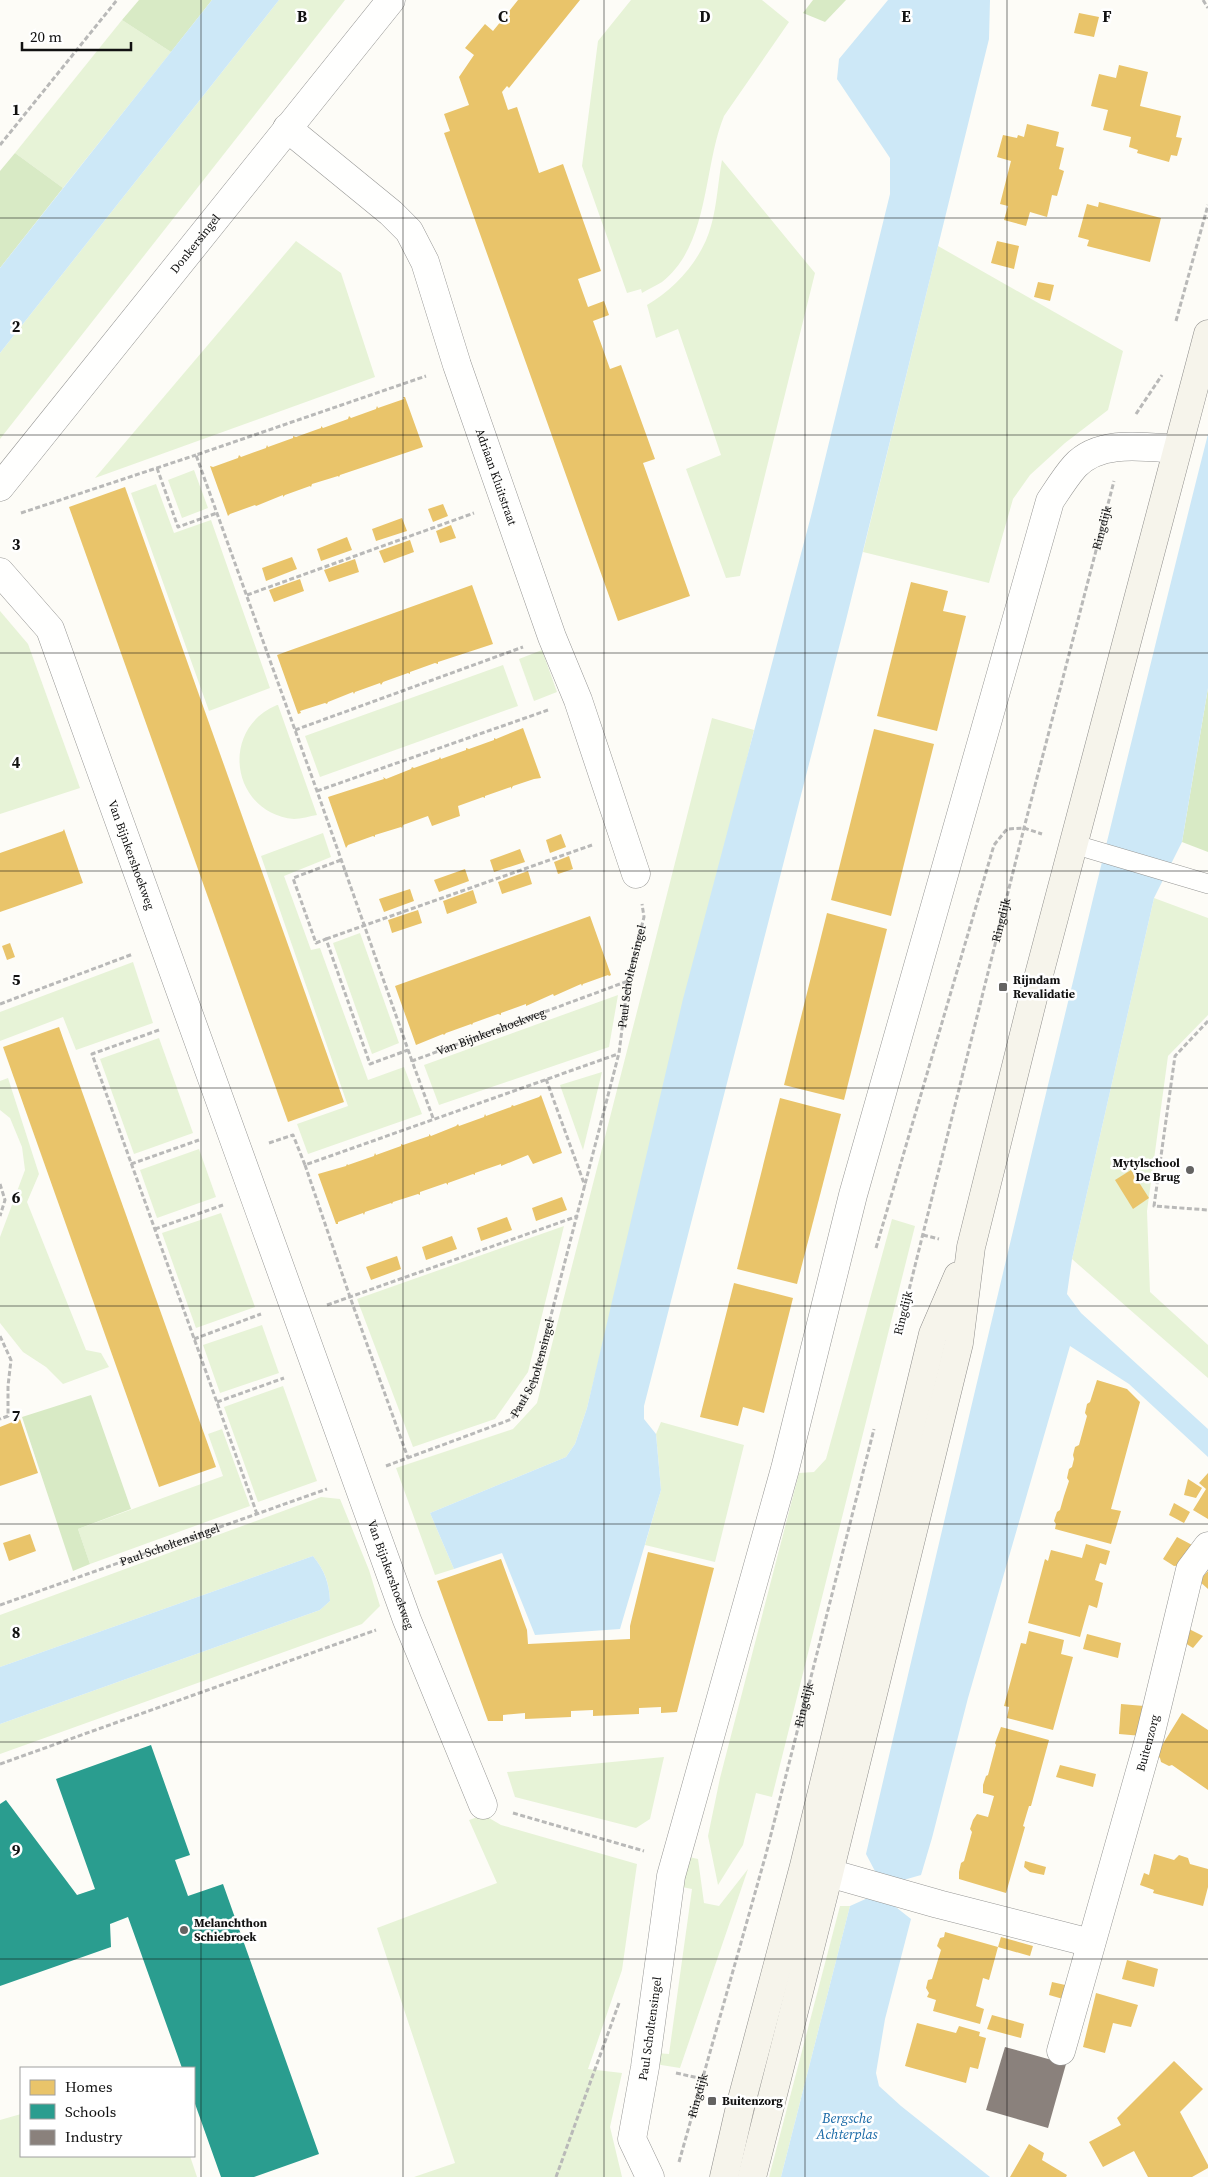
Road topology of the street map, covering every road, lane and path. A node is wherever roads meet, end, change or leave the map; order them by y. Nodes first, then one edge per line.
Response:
1 (111, 0) edge
2 (391, 0) edge
3 (1204, 0) edge
4 (116, 2) edge
5 (1208, 8) edge
6 (287, 128) junction
7 (2, 140) edge
8 (0, 145) edge
9 (1208, 205) edge
10 (1174, 328) dead end
11 (1208, 334) edge
12 (457, 365) junction
13 (1164, 366) dead end
14 (1123, 446) junction
15 (1177, 450) junction
16 (196, 455) junction
17 (157, 468) junction
18 (0, 487) edge
19 (505, 502) junction
20 (217, 513) junction
21 (18, 514) dead end
22 (0, 572) edge
23 (247, 595) junction
24 (552, 636) junction
25 (578, 700) junction
26 (295, 730) junction
27 (317, 790) junction
28 (1024, 828) junction
29 (623, 834) junction
30 (1083, 847) junction
31 (341, 860) junction
32 (636, 874) joint
33 (1208, 884) edge
34 (364, 925) junction
35 (326, 938) junction
36 (138, 952) dead end
37 (628, 981) junction
38 (0, 1004) edge
39 (1208, 1021) edge
40 (165, 1028) dead end
41 (408, 1050) junction
42 (619, 1054) junction
43 (412, 1061) junction
44 (546, 1079) junction
45 (433, 1118) junction
46 (205, 1138) dead end
47 (240, 1153) junction
48 (131, 1164) junction
49 (305, 1165) junction
50 (0, 1184) edge
51 (585, 1186) junction
52 (228, 1203) dead end
53 (1208, 1210) edge
54 (0, 1216) edge
55 (578, 1216) junction
56 (155, 1229) junction
57 (874, 1256) dead end
58 (350, 1297) junction
59 (267, 1312) dead end
60 (299, 1316) junction
61 (901, 1322) dead end
62 (0, 1336) edge
63 (194, 1339) junction
64 (289, 1376) dead end
65 (216, 1402) junction
66 (0, 1419) edge
67 (874, 1428) dead end
68 (408, 1458) junction
69 (357, 1478) junction
70 (257, 1514) junction
71 (1208, 1546) edge
72 (0, 1605) edge
73 (407, 1620) junction
74 (0, 1764) edge
75 (483, 1805) joint
76 (673, 1868) junction
77 (827, 1872) junction
78 (1091, 1943) junction
79 (620, 1999) dead end
80 (1061, 2052) dead end
81 (677, 2168) dead end
82 (556, 2177) edge
83 (650, 2177) edge
84 (724, 2177) edge
85 (752, 2177) edge

1 - 4 path
2 - 6 street, Donkersingel
3 - 5 path
4 - 7 path
6 - 12 street, Adriaan Kluitstraat
6 - 18 street, Donkersingel
7 - 8 path
9 - 10 path
11 - 15 street
12 - 16 path
12 - 19 street, Adriaan Kluitstraat
13 - 14 path, Ringdijk
14 - 15 street
14 - 28 path, Ringdijk
14 - 76 street
15 - 30 street
16 - 17 path
16 - 20 path
17 - 20 path
17 - 21 path
19 - 23 path
19 - 24 street, Adriaan Kluitstraat
20 - 23 path
22 - 47 street, Van Bijnkershoekweg
23 - 26 path
24 - 25 street, Adriaan Kluitstraat
24 - 26 path
25 - 27 path
25 - 29 street, Adriaan Kluitstraat
26 - 27 path
27 - 31 path
28 - 57 path
28 - 61 path, Ringdijk
29 - 32 street, Adriaan Kluitstraat
29 - 34 path
30 - 33 lane
30 - 77 street
31 - 34 path
31 - 35 path
32 - 37 path, Paul Scholtensingel
34 - 35 path
34 - 41 path
35 - 41 path
36 - 38 path
37 - 42 path, Paul Scholtensingel
37 - 43 path, Van Bijnkershoekweg
39 - 53 path
40 - 48 path
41 - 43 path
42 - 44 path
42 - 51 path, Paul Scholtensingel
43 - 45 path
44 - 45 path
44 - 51 path
45 - 49 path
46 - 48 path
47 - 49 path
47 - 60 street, Van Bijnkershoekweg
48 - 56 path
49 - 58 path
50 - 54 path
51 - 55 path, Paul Scholtensingel
52 - 56 path
55 - 58 path
55 - 68 path, Paul Scholtensingel
56 - 63 path
58 - 60 path
58 - 68 path
59 - 63 path
60 - 69 street, Van Bijnkershoekweg
62 - 66 path
63 - 65 path
64 - 65 path
65 - 70 path
67 - 81 path, Ringdijk
68 - 69 path, Paul Scholtensingel
69 - 70 path, Paul Scholtensingel
69 - 73 street, Van Bijnkershoekweg
70 - 72 path, Paul Scholtensingel
71 - 78 street, Buitenzorg
73 - 74 path
73 - 75 street, Van Bijnkershoekweg
75 - 76 path
76 - 83 street, Paul Scholtensingel
77 - 78 street
77 - 84 street
77 - 85 street
78 - 80 street, Buitenzorg
79 - 82 path

